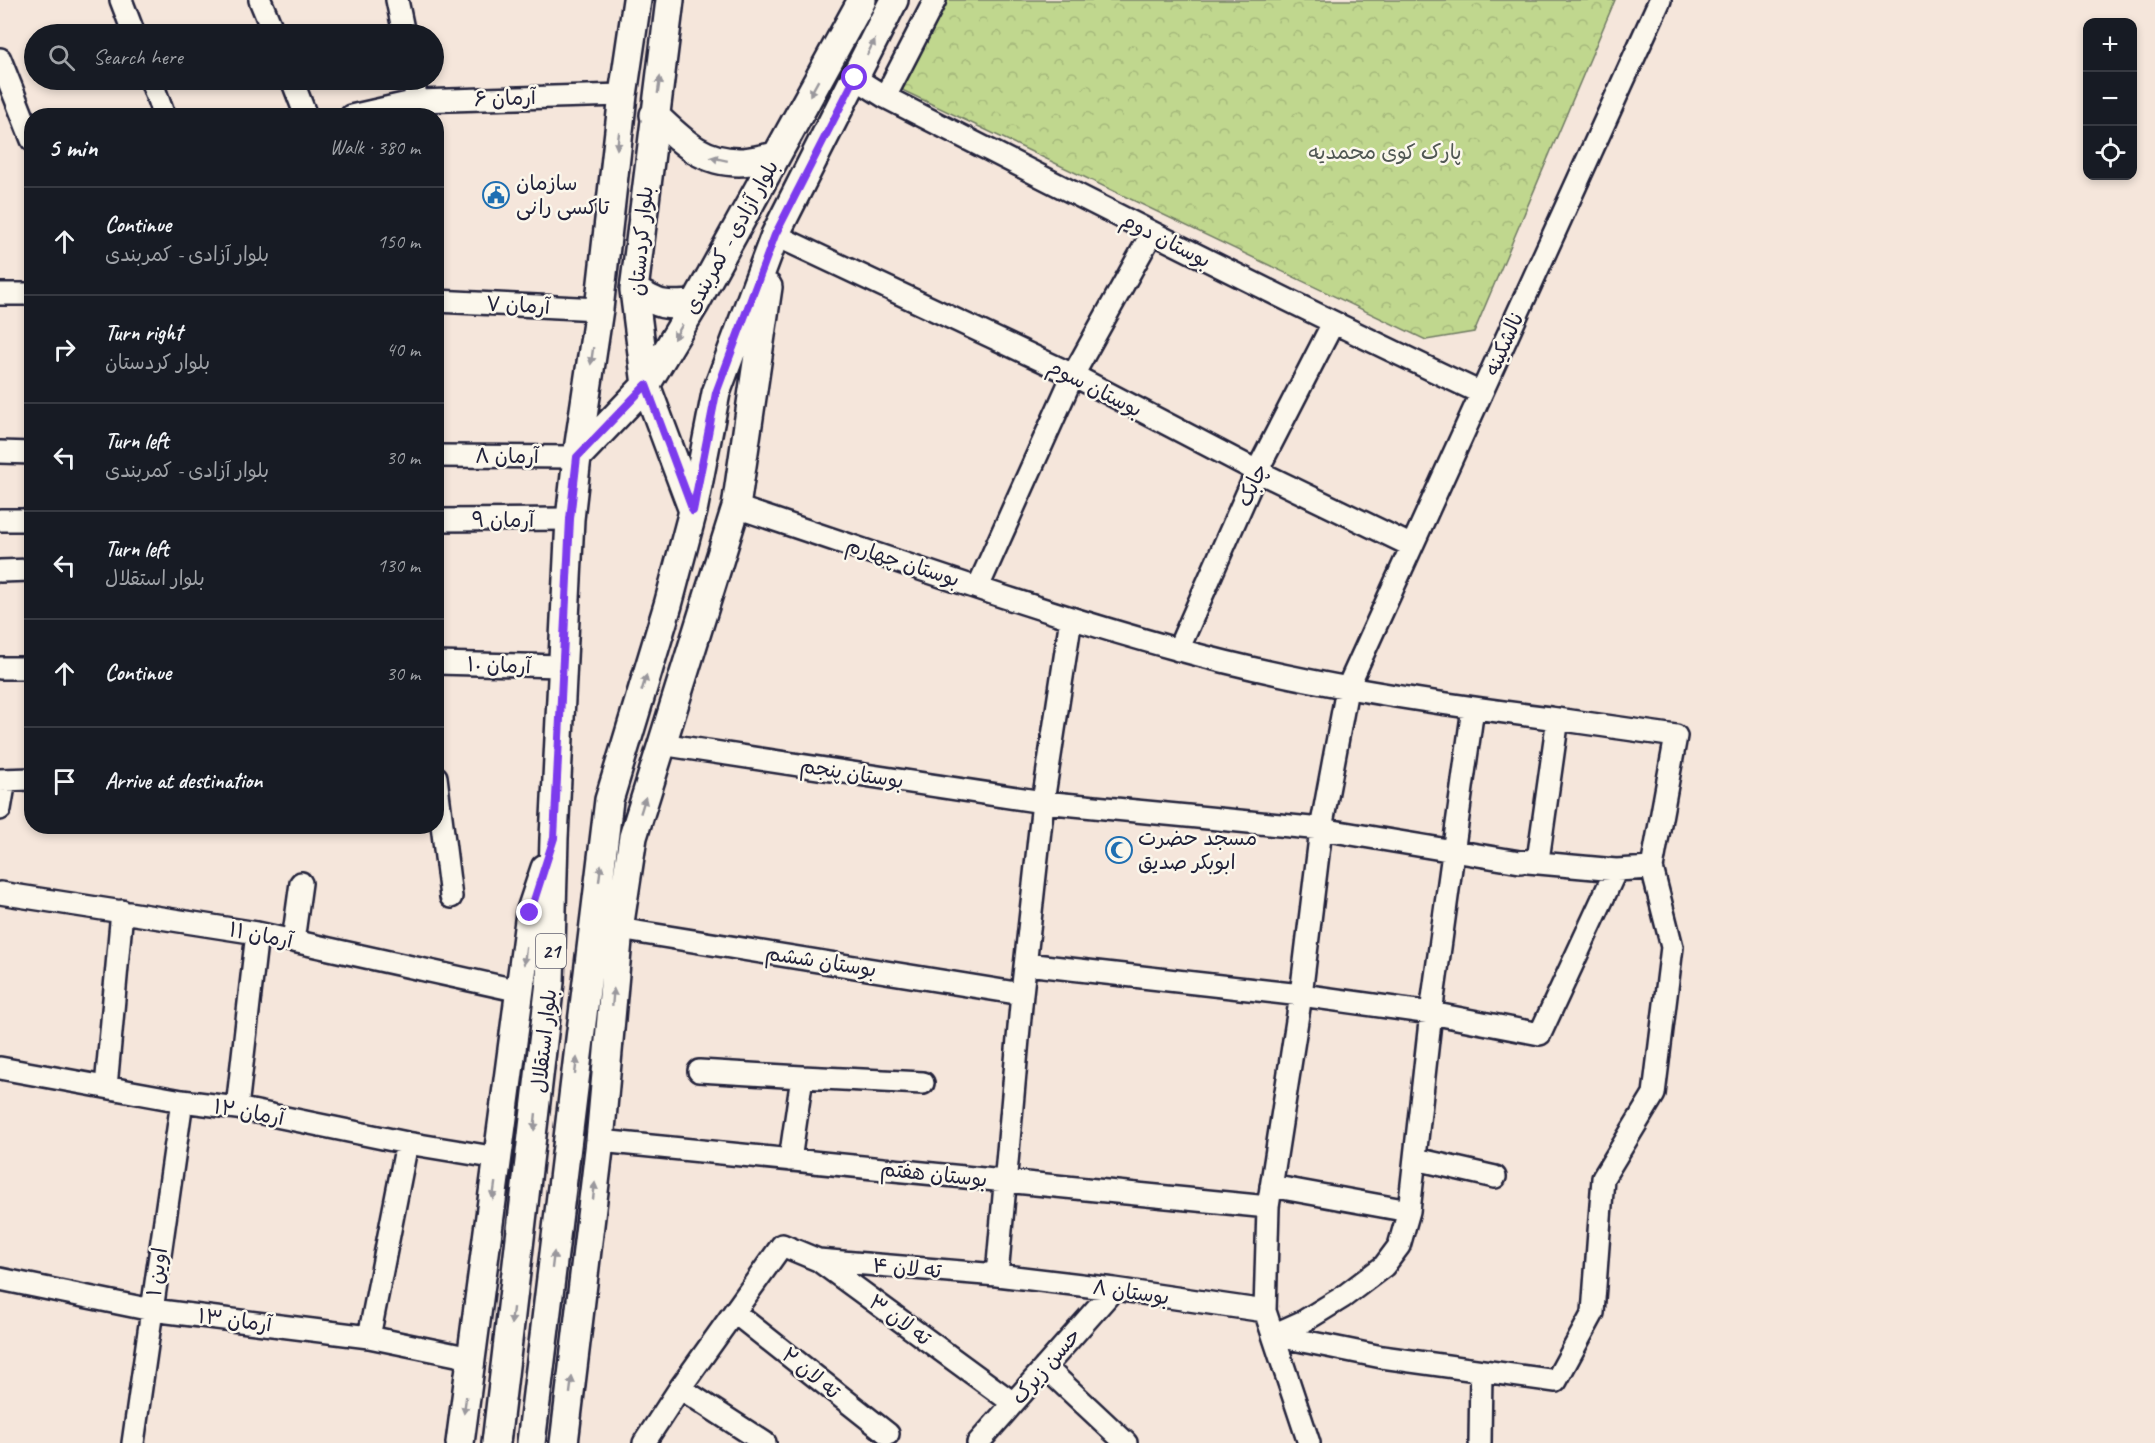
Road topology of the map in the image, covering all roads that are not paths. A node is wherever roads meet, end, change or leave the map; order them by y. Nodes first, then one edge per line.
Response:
1 (121, 0) edge
2 (260, 0) edge
3 (397, 0) edge
4 (637, 0) edge
5 (670, 0) edge
6 (862, 0) edge
7 (894, 0) edge
8 (935, 0) edge
9 (1660, 0) edge
10 (130, 24) edge
11 (270, 24) edge
12 (402, 24) edge
13 (0, 59) edge
14 (855, 78) junction
15 (155, 90) edge
16 (296, 90) edge
17 (414, 90) edge
18 (623, 95) junction
19 (885, 97) junction
20 (161, 108) edge
21 (303, 108) edge
22 (417, 108) edge
23 (654, 115) junction
24 (24, 120) edge
25 (776, 156) junction
26 (1152, 233) junction
27 (775, 235) junction
28 (634, 290) junction
29 (0, 294) edge
30 (24, 294) edge
31 (444, 301) edge
32 (695, 304) junction
33 (599, 309) junction
34 (1333, 323) junction
35 (1073, 375) junction
36 (646, 385) junction
37 (1481, 393) junction
38 (0, 453) edge
39 (24, 453) edge
40 (444, 456) edge
41 (577, 457) junction
42 (1257, 471) junction
43 (736, 507) junction
44 (693, 511) junction
45 (570, 519) junction
46 (0, 520) edge
47 (24, 520) edge
48 (444, 520) edge
49 (1412, 546) junction
50 (24, 570) edge
51 (0, 571) edge
52 (978, 587) junction
53 (1071, 618) junction
54 (1178, 650) junction
55 (444, 663) edge
56 (562, 666) junction
57 (0, 668) edge
58 (24, 668) edge
59 (1347, 689) junction
60 (1473, 708) junction
61 (1550, 718) junction
62 (661, 744) junction
63 (24, 779) edge
64 (2, 780) edge
65 (1043, 802) junction
66 (0, 809) edge
67 (1320, 829) junction
68 (443, 834) edge
69 (554, 838) junction
70 (1454, 850) junction
71 (1528, 861) junction
72 (1652, 868) junction
73 (1616, 870) junction
74 (301, 883) dead end
75 (0, 893) edge
76 (451, 897) dead end
77 (122, 911) junction
78 (619, 929) junction
79 (257, 933) junction
80 (293, 941) junction
81 (1026, 964) junction
82 (520, 991) junction
83 (1022, 994) junction
84 (1301, 995) junction
85 (1431, 1013) junction
86 (0, 1068) edge
87 (699, 1071) dead end
88 (802, 1077) junction
89 (923, 1083) dead end
90 (106, 1087) junction
91 (182, 1101) junction
92 (237, 1108) junction
93 (600, 1141) junction
94 (407, 1143) junction
95 (498, 1158) junction
96 (1416, 1159) junction
97 (790, 1160) junction
98 (1495, 1177) dead end
99 (1005, 1181) junction
100 (1271, 1185) junction
101 (1268, 1207) junction
102 (1409, 1211) junction
103 (818, 1260) junction
104 (997, 1275) junction
105 (0, 1280) edge
106 (1114, 1289) junction
107 (152, 1310) junction
108 (1265, 1311) junction
109 (734, 1312) junction
110 (1273, 1335) junction
111 (369, 1337) junction
112 (471, 1358) junction
113 (1045, 1367) junction
114 (1481, 1371) junction
115 (680, 1388) junction
116 (1013, 1403) junction
117 (888, 1434) dead end
118 (133, 1443) edge
119 (460, 1443) edge
120 (496, 1443) edge
121 (531, 1443) edge
122 (564, 1443) edge
123 (644, 1443) edge
124 (765, 1443) edge
125 (978, 1443) edge
126 (1126, 1443) edge
127 (1309, 1443) edge
128 (1480, 1443) edge

1 - 10 street
2 - 11 street
3 - 12 street
4 - 18 main road, بلوار کردستان
23 -> 5 main road, بلوار کردستان
6 -> 25 main road, بلوار آزادی - کمربندی
14 -> 7 main road, بلوار آزادی - کمربندی / 21
8 - 19 street
9 - 37 street, نالشکینه
13 - 24 street
14 - 19 street, بوستان دوم
14 - 27 main road, بلوار آزادی - کمربندی / 21
15 - 20 street
16 - 21 street
17 - 22 street
18 - 22 street, آرمان ۶
18 -> 33 main road, بلوار کردستان
19 - 26 street, بوستان دوم
25 -> 23 main road
23 - 28 main road, بلوار کردستان
25 - 32 main road, بلوار آزادی - کمربندی
26 - 34 street, بوستان دوم
26 - 35 street
27 - 35 street, بوستان سوم
27 - 43 main road
27 - 44 main road, بلوار آزادی - کمربندی / 21
28 - 32 main road
28 - 36 main road, بلوار کردستان
29 - 30 street
31 - 33 street, آرمان ۷
32 -> 36 main road, بلوار آزادی - کمربندی
33 -> 41 main road, بلوار کردستان
34 - 37 street, بوستان دوم
34 - 42 street, چابک
35 - 42 street, بوستان سوم
35 - 52 street
36 - 41 main road, بلوار آزادی - کمربندی
36 - 44 main road, بلوار کردستان
37 - 49 street, نالشکینه
38 - 39 street
40 - 41 street, آرمان ۸
41 - 45 main road, بلوار استقلال / 21
42 - 49 street, بوستان سوم
42 - 54 street, چابک
43 - 52 street, بوستان چهارم
43 - 62 main road
121 -> 44 main road, بلوار استقلال / 21
45 - 48 street, آرمان ۹
45 - 56 main road, بلوار استقلال / 21
46 - 47 street
49 - 59 street, نالشکینه
50 - 51 street
52 - 53 street, بوستان چهارم
53 - 54 street, بوستان چهارم
53 - 65 street
54 - 59 street, بوستان چهارم
55 - 56 street, آرمان ۱۰
56 - 69 main road, بلوار استقلال / 21
57 - 58 street
59 - 60 street, بوستان چهارم
59 - 67 street, نالشکینه
60 - 61 street, بوستان چهارم
60 - 70 street
61 - 71 street
61 - 72 street, بوستان چهارم
62 - 65 street, بوستان پنجم
78 -> 62 main road
63 - 64 street
64 - 66 street
65 - 67 street, بوستان پنجم
65 - 81 street
67 - 70 street, بوستان پنجم
67 - 84 street, نالشکینه
68 - 76 street
69 -> 82 main road
69 -> 120 main road, بلوار استقلال / 21
70 - 71 street, بوستان پنجم
70 - 85 street
71 - 73 street, بوستان پنجم
72 - 73 street, بوستان پنجم
72 - 114 street
73 - 85 street
74 - 80 street
75 - 77 street, آرمان ۱۱
77 - 79 street, آرمان ۱۱
77 - 90 street
78 - 83 street, بوستان ششم
93 -> 78 main road
79 - 80 street, آرمان ۱۱
79 - 92 street
80 - 82 street, آرمان ۱۱
81 - 83 street
81 - 84 street
82 - 95 main road
83 - 99 street
84 - 85 street
84 - 100 street, نالشکینه
85 - 96 street
86 - 90 street, آرمان ۱۲
87 - 88 street
88 - 89 street
88 - 97 street
90 - 91 street, آرمان ۱۲
91 - 92 street, آرمان ۱۲
91 - 107 street, اوین ۱
92 - 94 street, آرمان ۱۲
93 - 97 street, بوستان هفتم
122 -> 93 main road
94 - 95 street, آرمان ۱۲
94 - 111 street
95 -> 112 main road
96 - 98 street
96 - 102 street
97 - 99 street, بوستان هفتم
99 - 101 street, بوستان هفتم
99 - 104 street
100 - 101 street, نالشکینه
100 - 102 street
101 - 108 street, نالشکینه
102 - 110 street
103 - 104 street, ته لان ۴
103 - 109 street, ته لان ۳
103 - 116 street, ته لان ۳
104 - 106 street, بوستان ۸
105 - 107 street, آرمان ۱۳
106 - 108 street, بوستان ۸
106 - 113 street, حسن زیرک
107 - 111 street, آرمان ۱۳
107 - 118 street, اوین ۱
108 - 110 street
109 - 115 street
109 - 117 street, ته لان ۲
110 - 114 street
110 - 127 street
111 - 112 street, آرمان ۱۳
112 -> 119 main road
113 - 116 street, حسن زیرک
113 - 126 street
114 - 128 street
115 - 123 street
115 - 124 street
116 - 125 street, حسن زیرک

